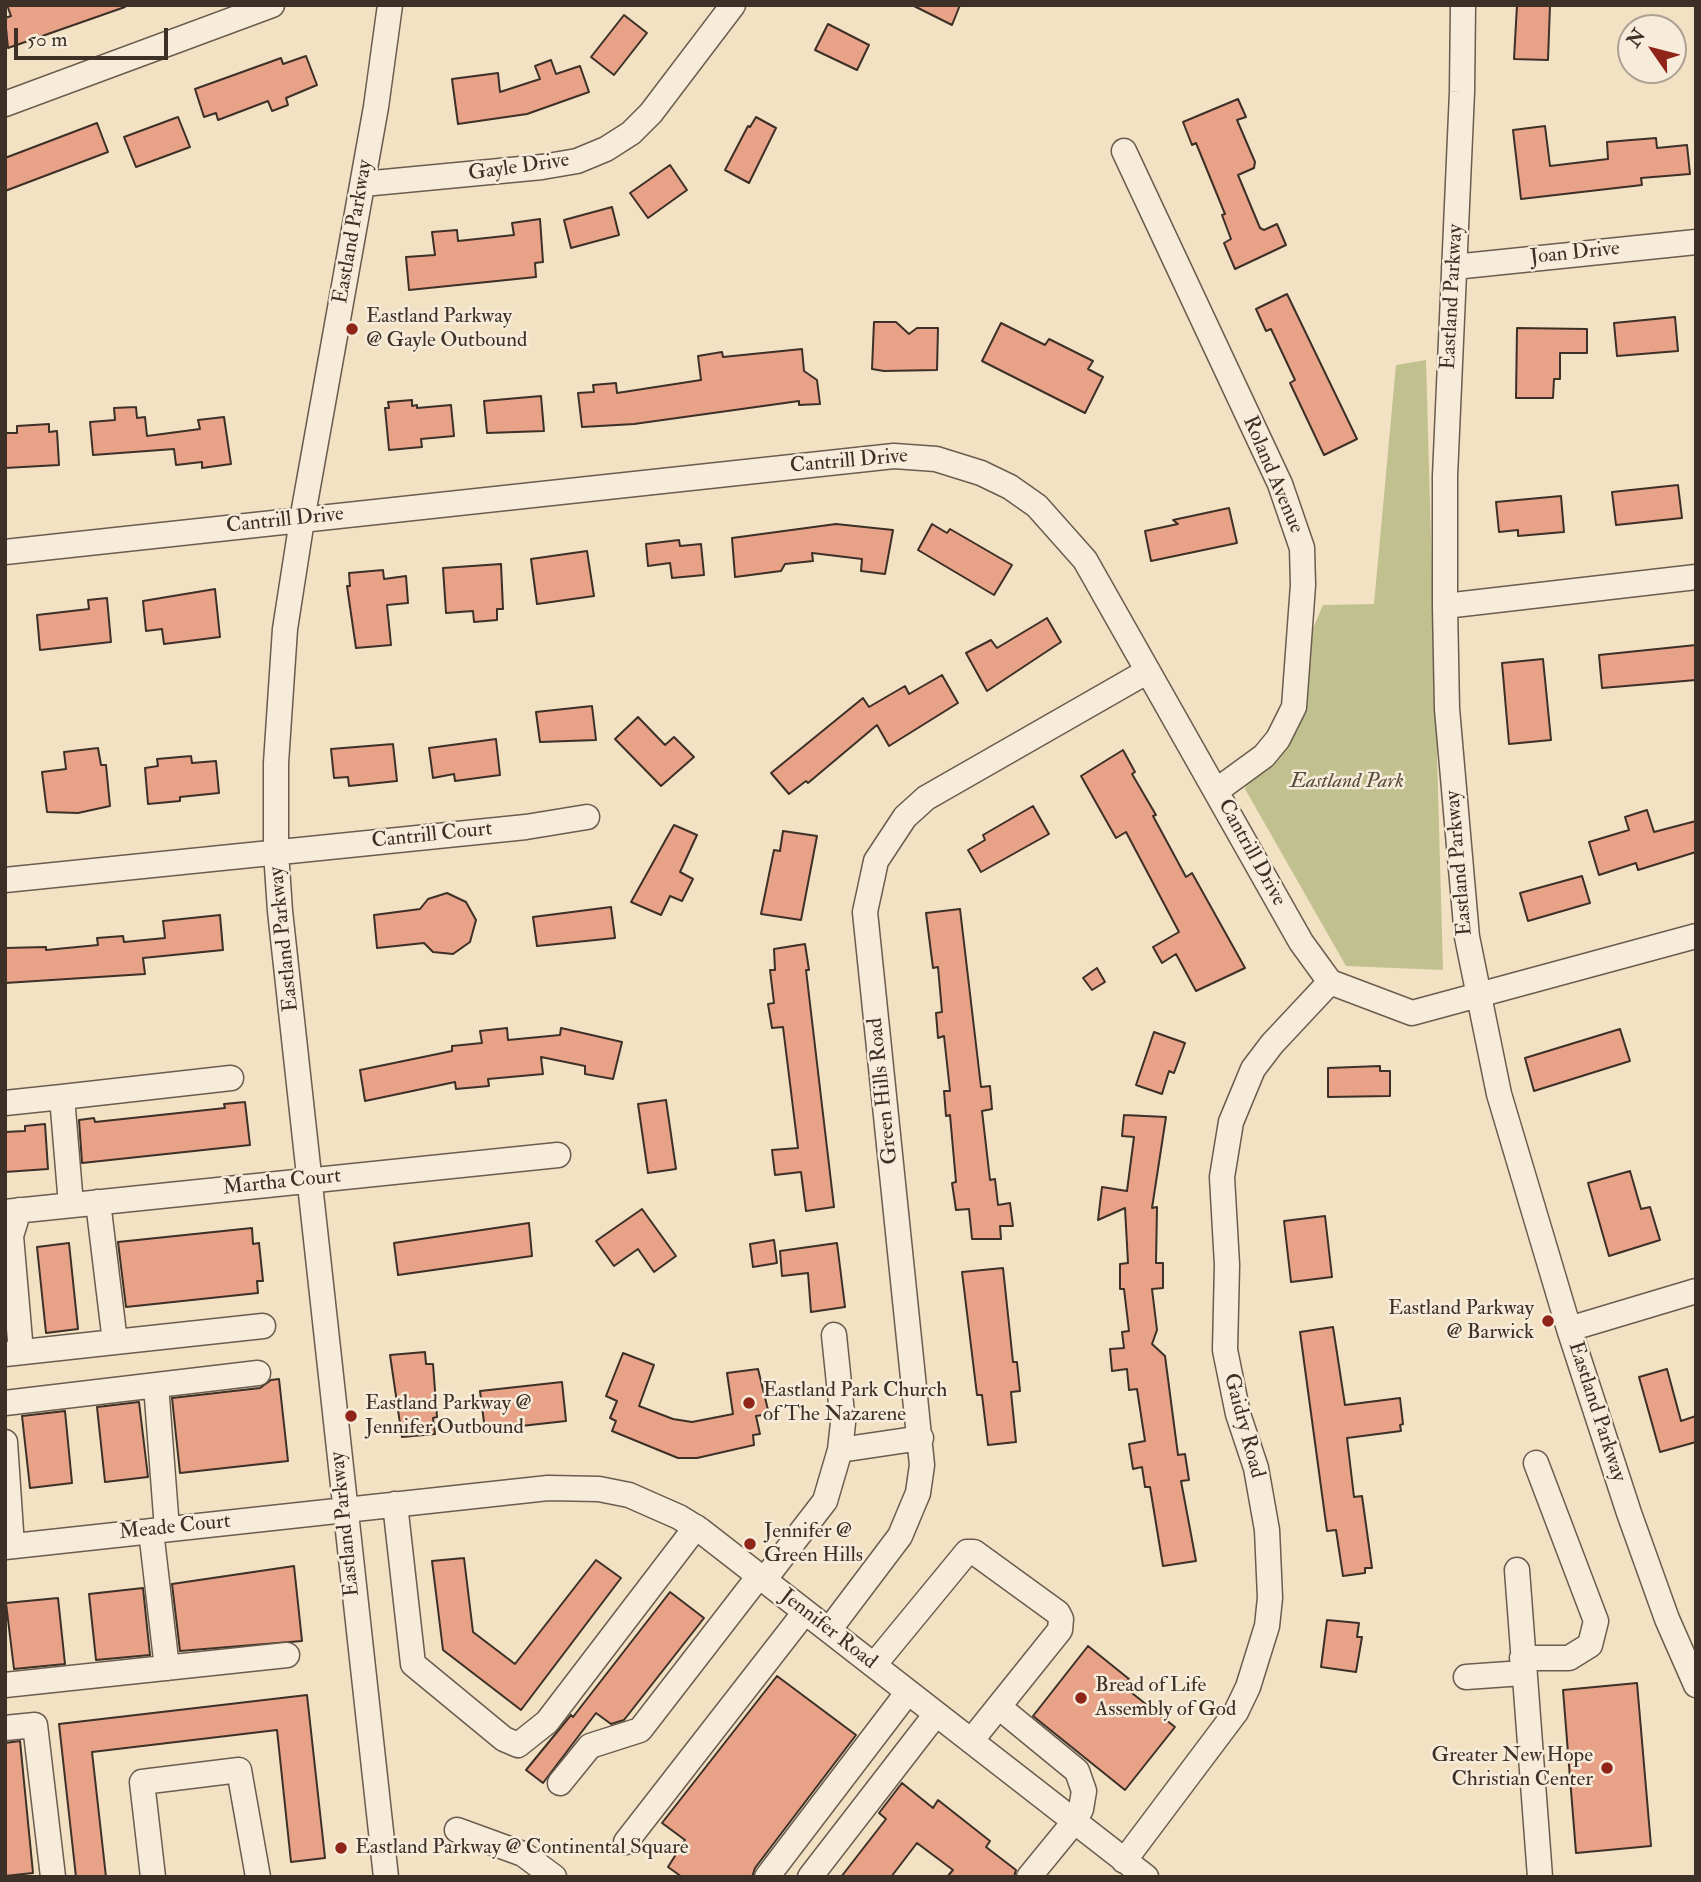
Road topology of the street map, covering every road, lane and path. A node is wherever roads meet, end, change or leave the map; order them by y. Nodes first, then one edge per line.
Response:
1 (272, 5) edge
2 (390, 5) edge
3 (733, 5) edge
4 (1463, 5) edge
5 (5, 104) edge
6 (1124, 151) dead end
7 (363, 184) junction
8 (1696, 242) edge
9 (1454, 267) junction
10 (302, 520) junction
11 (5, 552) edge
12 (1696, 577) edge
13 (1445, 606) junction
14 (1148, 671) junction
15 (1216, 791) junction
16 (587, 817) dead end
17 (276, 852) junction
18 (5, 880) edge
19 (1696, 936) edge
20 (1330, 982) junction
21 (1476, 997) junction
22 (232, 1077) dead end
23 (62, 1097) junction
24 (5, 1103) edge
25 (558, 1156) dead end
26 (310, 1180) junction
27 (98, 1202) junction
28 (72, 1205) junction
29 (12, 1211) edge
30 (1696, 1291) edge
31 (263, 1326) dead end
32 (1569, 1329) junction
33 (834, 1335) dead end
34 (115, 1342) junction
35 (13, 1353) edge
36 (258, 1373) dead end
37 (156, 1385) junction
38 (5, 1403) edge
39 (921, 1438) junction
40 (5, 1442) edge
41 (840, 1450) junction
42 (1536, 1462) dead end
43 (395, 1504) junction
44 (344, 1510) junction
45 (695, 1527) junction
46 (159, 1530) junction
47 (9, 1547) edge
48 (1517, 1570) dead end
49 (762, 1578) junction
50 (805, 1612) junction
51 (829, 1630) junction
52 (287, 1655) dead end
53 (874, 1665) junction
54 (1523, 1666) junction
55 (167, 1668) junction
56 (1693, 1670) edge
57 (1465, 1677) dead end
58 (5, 1685) edge
59 (908, 1692) junction
60 (999, 1707) junction
61 (936, 1714) junction
62 (5, 1728) edge
63 (971, 1741) junction
64 (560, 1783) dead end
65 (1074, 1822) junction
66 (457, 1830) dead end
67 (626, 1842) dead end
68 (1125, 1861) junction
69 (53, 1877) edge
70 (153, 1877) edge
71 (258, 1877) edge
72 (386, 1877) edge
73 (554, 1877) edge
74 (767, 1877) edge
75 (810, 1877) edge
76 (1029, 1877) edge
77 (1146, 1877) edge
78 (1540, 1877) edge

1 - 5 street
2 - 7 street, Eastland Parkway
3 - 7 street, Gayle Drive
4 - 9 street, Eastland Parkway
6 - 15 street, Roland Avenue
7 - 10 street, Eastland Parkway
8 - 9 street, Joan Drive
9 - 13 street, Eastland Parkway
10 - 11 street, Cantrill Drive
10 - 14 street, Cantrill Drive
10 - 17 street, Eastland Parkway
12 - 13 street
13 - 21 street, Eastland Parkway
14 - 15 street, Cantrill Drive
14 - 39 street, Green Hills Road
15 - 20 street, Cantrill Drive
16 - 17 street, Cantrill Court
17 - 18 street
17 - 26 street, Eastland Parkway
19 - 21 street
20 - 21 street
20 - 68 street, Gaidry Road
21 - 32 street, Eastland Parkway
22 - 23 street
23 - 24 street
23 - 28 street
25 - 26 street, Martha Court
26 - 27 street, Martha Court
26 - 44 street, Eastland Parkway
27 - 28 street, Martha Court
27 - 34 street
28 - 29 street, Martha Court
29 - 35 street
30 - 32 street
31 - 34 street
32 - 56 street, Eastland Parkway
33 - 41 street
34 - 35 street
36 - 37 street
37 - 38 street
37 - 46 street
39 - 41 street
39 - 51 street, Green Hills Road
40 - 47 street
41 - 49 street
42 - 54 street
43 - 44 street, Jennifer Road
43 - 45 street, Jennifer Road
43 - 45 street
44 - 46 street, Meade Court
44 - 72 street, Eastland Parkway
45 - 49 street, Jennifer Road
46 - 47 street, Meade Court
46 - 55 street
48 - 54 street
49 - 50 street, Jennifer Road
49 - 64 street
50 - 51 street, Jennifer Road
50 - 67 street
51 - 53 street, Jennifer Road
52 - 55 street
53 - 59 street, Jennifer Road
53 - 60 street
54 - 57 street
54 - 78 street
55 - 58 street
59 - 61 street, Jennifer Road
59 - 74 street
60 - 63 street
60 - 65 street
61 - 63 street, Jennifer Road
61 - 75 street
62 - 69 street
63 - 65 street, Jennifer Road
65 - 68 street, Jennifer Road
65 - 76 street
66 - 73 street
68 - 77 street, Jennifer Road
70 - 71 street

